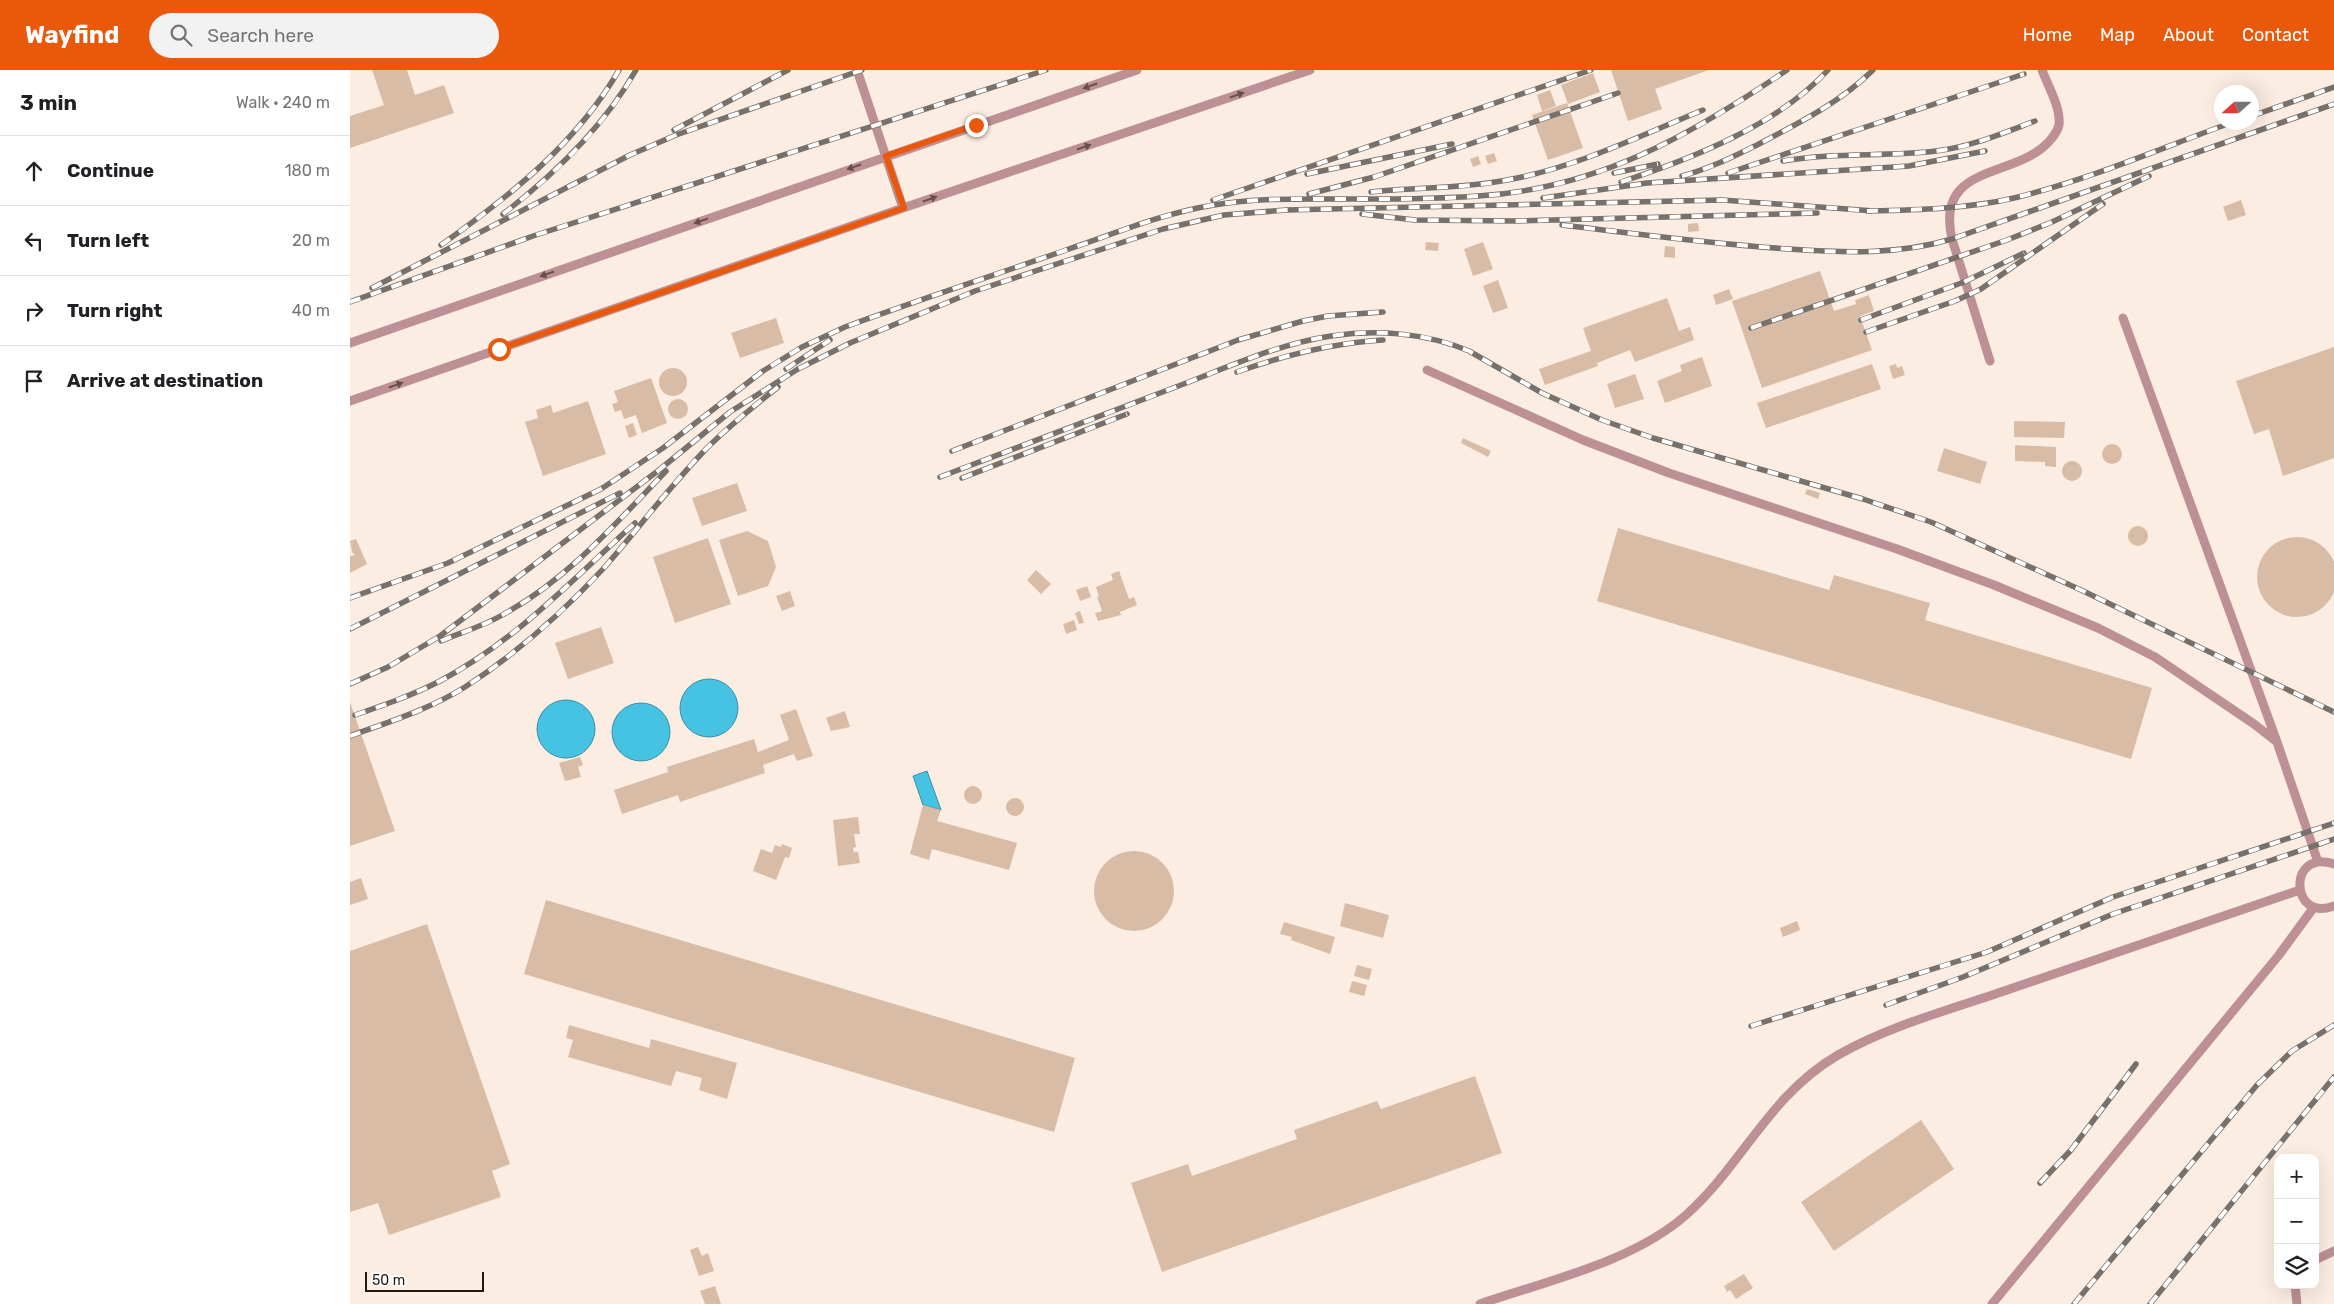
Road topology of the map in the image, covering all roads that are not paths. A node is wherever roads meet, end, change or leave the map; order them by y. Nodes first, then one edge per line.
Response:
1 (856, 70) edge
2 (1136, 70) edge
3 (1310, 70) edge
4 (2042, 70) edge
5 (886, 156) junction
6 (904, 208) junction
7 (2124, 318) dead end
8 (350, 343) edge
9 (1990, 362) dead end
10 (1427, 370) dead end
11 (350, 401) edge
12 (2278, 742) junction
13 (2318, 862) junction
14 (2334, 864) edge
15 (2300, 890) junction
16 (2334, 906) edge
17 (2314, 907) junction
18 (2334, 1250) edge
19 (2319, 1258) edge
20 (2295, 1289) edge
21 (1480, 1304) edge
22 (1992, 1304) edge
23 (2297, 1304) edge

1 - 5 lane
2 -> 5 lane
6 -> 3 lane
4 - 9 lane
5 - 6 lane
5 -> 8 lane
11 -> 6 lane
7 - 12 lane
10 - 12 lane
12 - 13 lane
13 - 14 lane
13 - 15 lane
15 - 17 lane
15 - 21 lane
16 - 17 lane
17 - 22 lane
18 - 19 lane
20 - 23 lane

